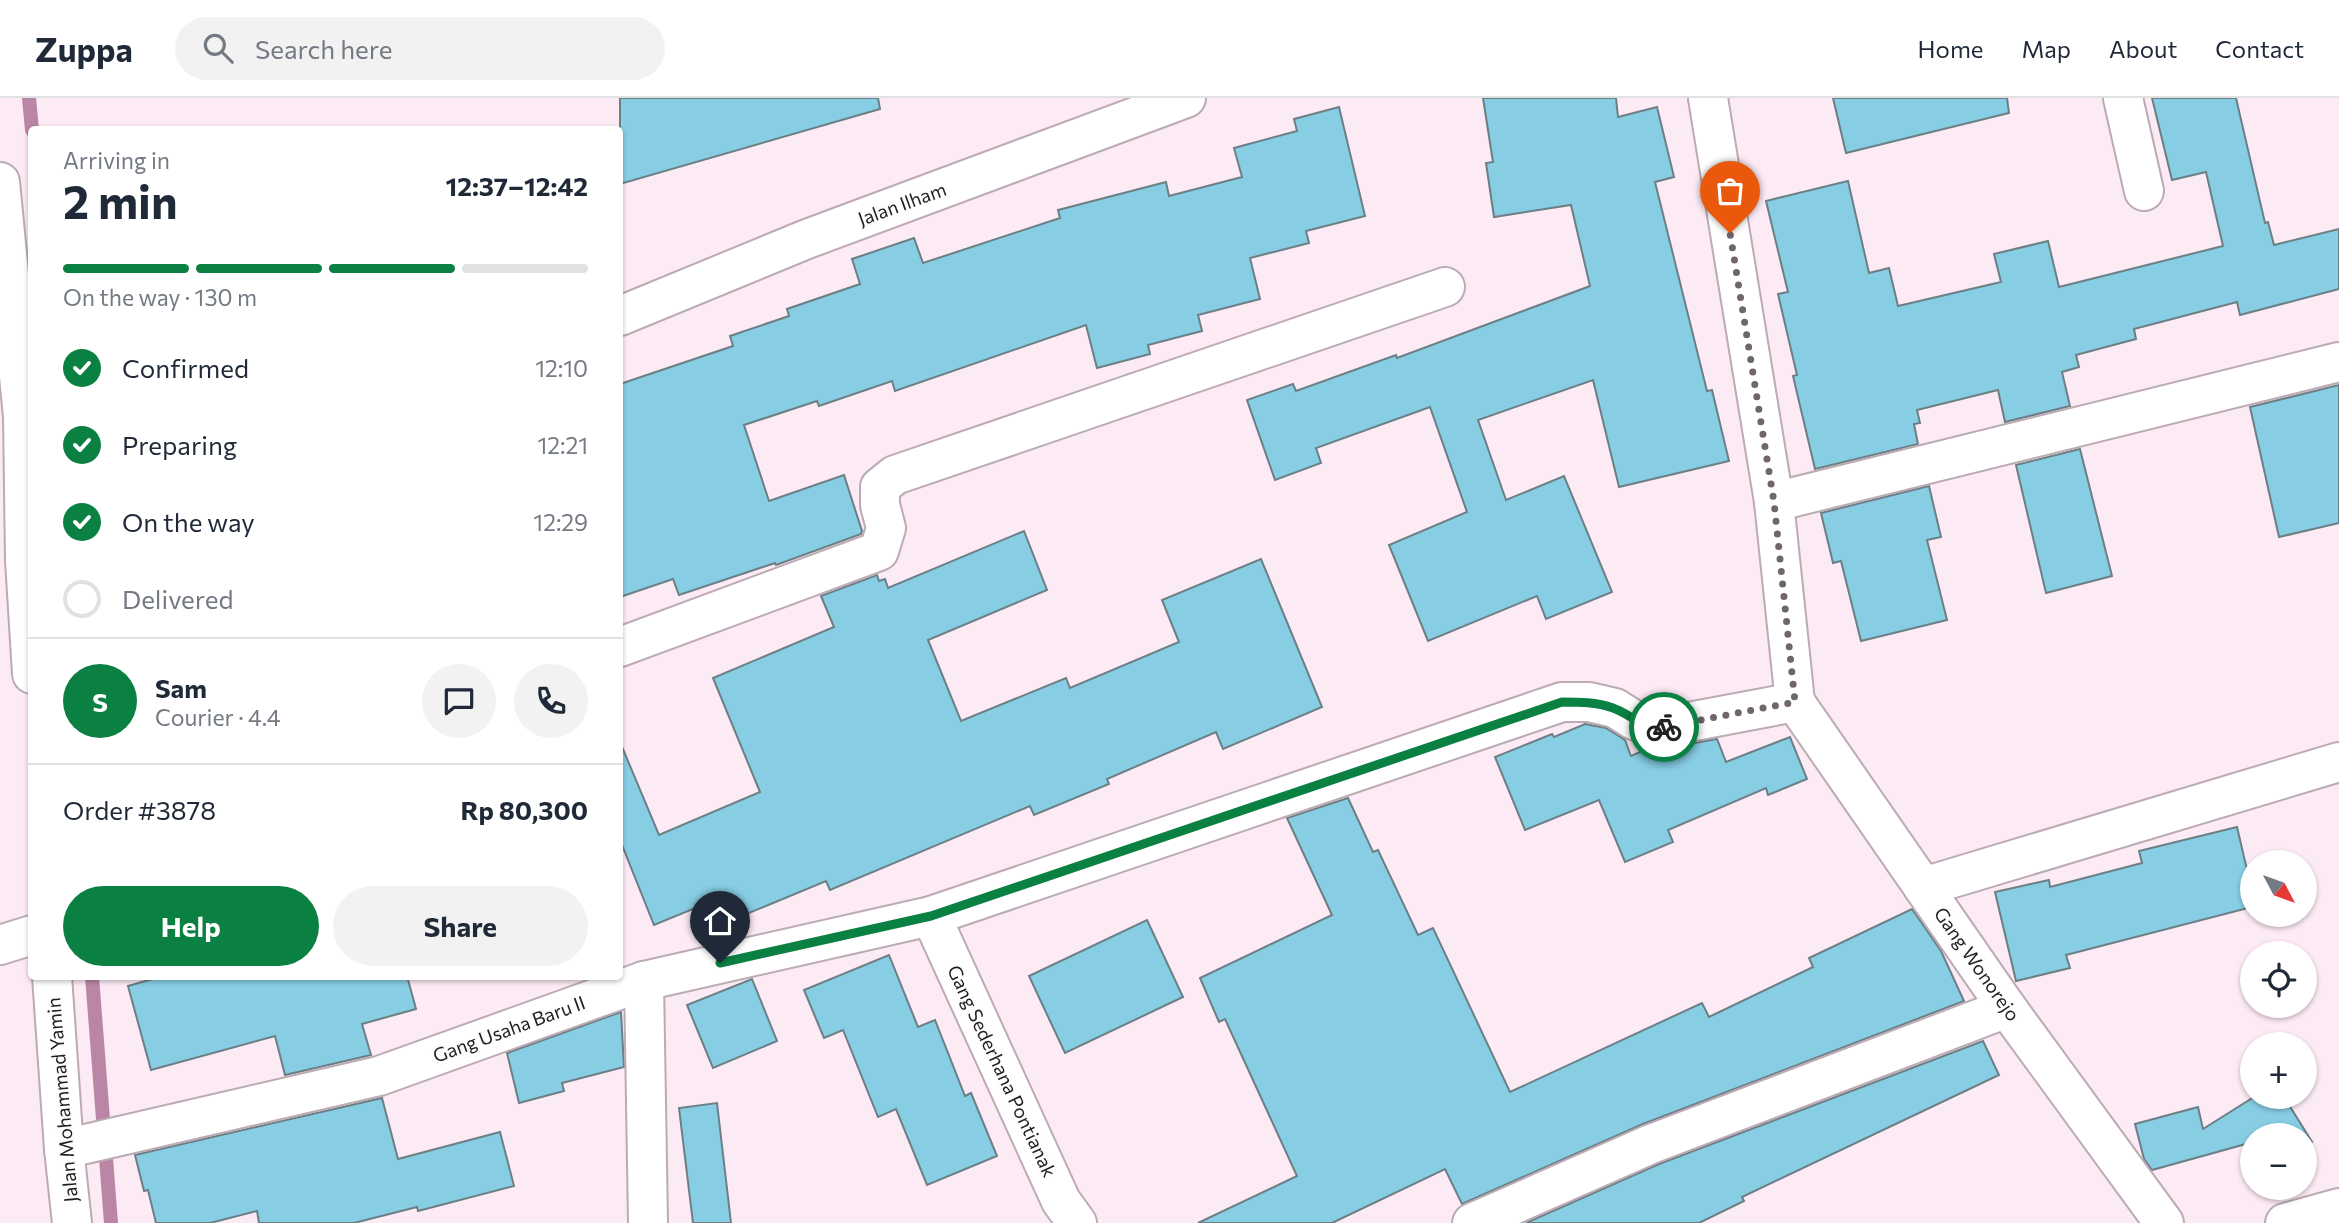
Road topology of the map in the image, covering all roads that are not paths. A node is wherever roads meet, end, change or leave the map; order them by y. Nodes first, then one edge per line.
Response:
1 (1186, 98) edge
2 (1708, 98) edge
3 (2123, 98) edge
4 (0, 182) edge
5 (2144, 191) dead end
6 (1445, 287) dead end
7 (623, 315) edge
8 (2339, 362) edge
9 (11, 420) edge
10 (1774, 502) junction
11 (28, 551) edge
12 (623, 646) edge
13 (1795, 702) junction
14 (2339, 762) edge
15 (1923, 887) junction
16 (931, 916) junction
17 (28, 936) edge
18 (0, 945) edge
19 (52, 980) edge
20 (644, 981) junction
21 (2007, 1008) junction
22 (64, 1150) junction
23 (2339, 1208) edge
24 (72, 1223) edge
25 (648, 1223) edge
26 (1077, 1223) edge
27 (1472, 1223) edge
28 (2164, 1223) edge
29 (2285, 1223) edge

1 - 7 street, Jalan Ilham
2 - 10 street
3 - 5 street
4 - 9 street
6 - 12 street
8 - 10 street
9 - 11 street
10 - 13 street
13 - 15 street, Gang Wonorejo
13 - 16 street, Gang Usaha Baru II
14 - 15 street
15 - 21 street, Gang Wonorejo
16 - 20 street, Gang Usaha Baru II
16 - 26 street, Gang Sederhana Pontianak
17 - 18 street
19 - 22 street, Jalan Mohammad Yamin
20 - 22 street, Gang Usaha Baru II
20 - 25 street
21 - 27 street
21 - 28 street, Gang Wonorejo
22 - 24 street, Jalan Mohammad Yamin
23 - 29 street

